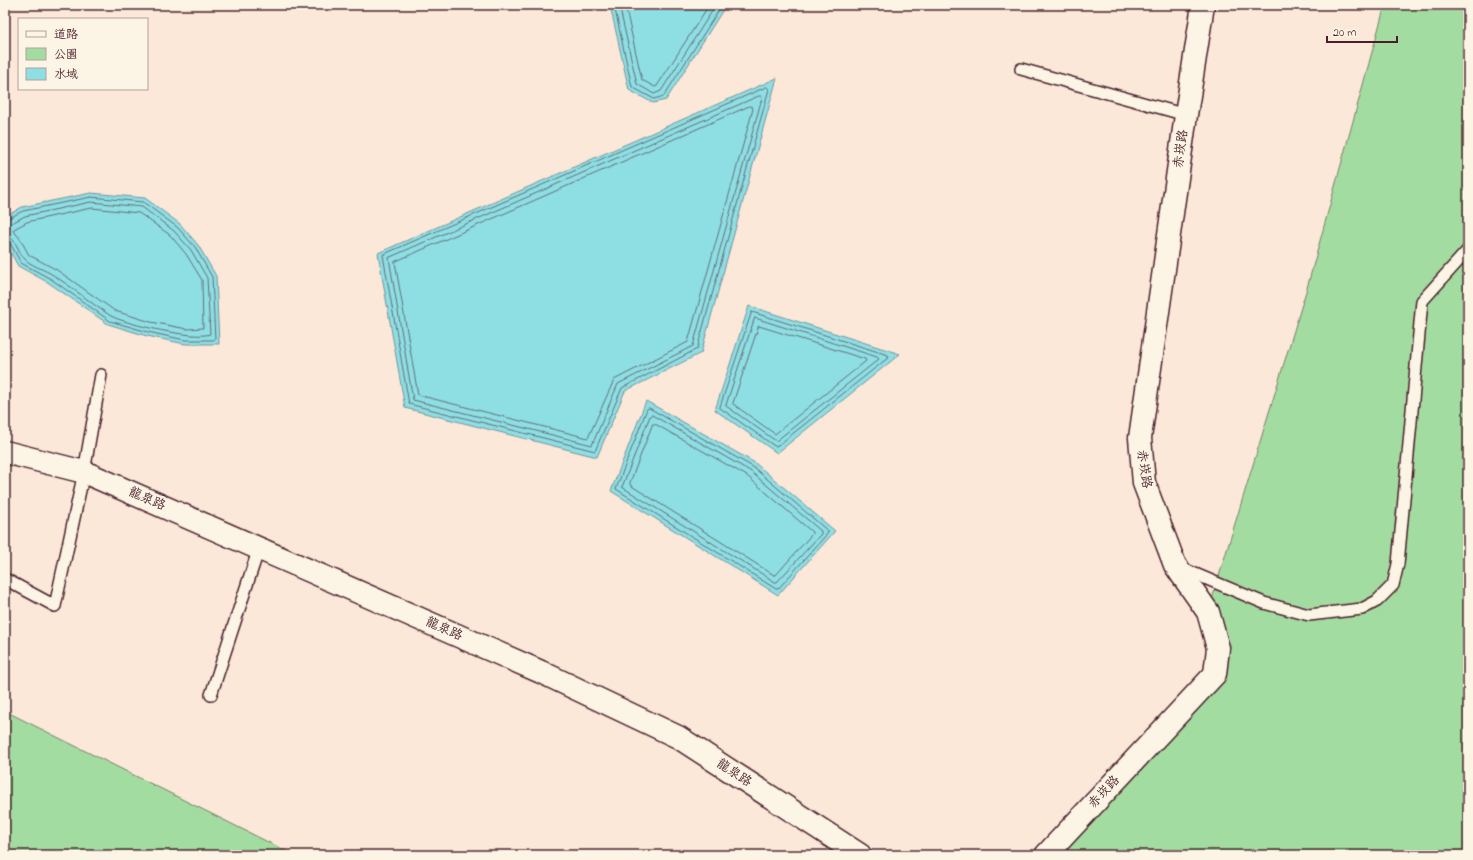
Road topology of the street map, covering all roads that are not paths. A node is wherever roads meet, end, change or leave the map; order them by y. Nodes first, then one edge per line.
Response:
1 (1203, 5) edge
2 (1021, 69) dead end
3 (1186, 115) junction
4 (1468, 250) edge
5 (101, 375) dead end
6 (5, 452) edge
7 (84, 472) junction
8 (259, 548) junction
9 (1175, 565) junction
10 (5, 579) edge
11 (211, 695) dead end
12 (860, 855) edge
13 (1046, 855) edge

1 - 3 street, 赤崁路
2 - 3 lane
3 - 9 street, 赤崁路
4 - 9 lane
5 - 7 lane
6 - 7 street, 龍泉路
7 - 8 street, 龍泉路
7 - 10 lane
8 - 11 lane
8 - 12 street, 龍泉路
9 - 13 street, 赤崁路

